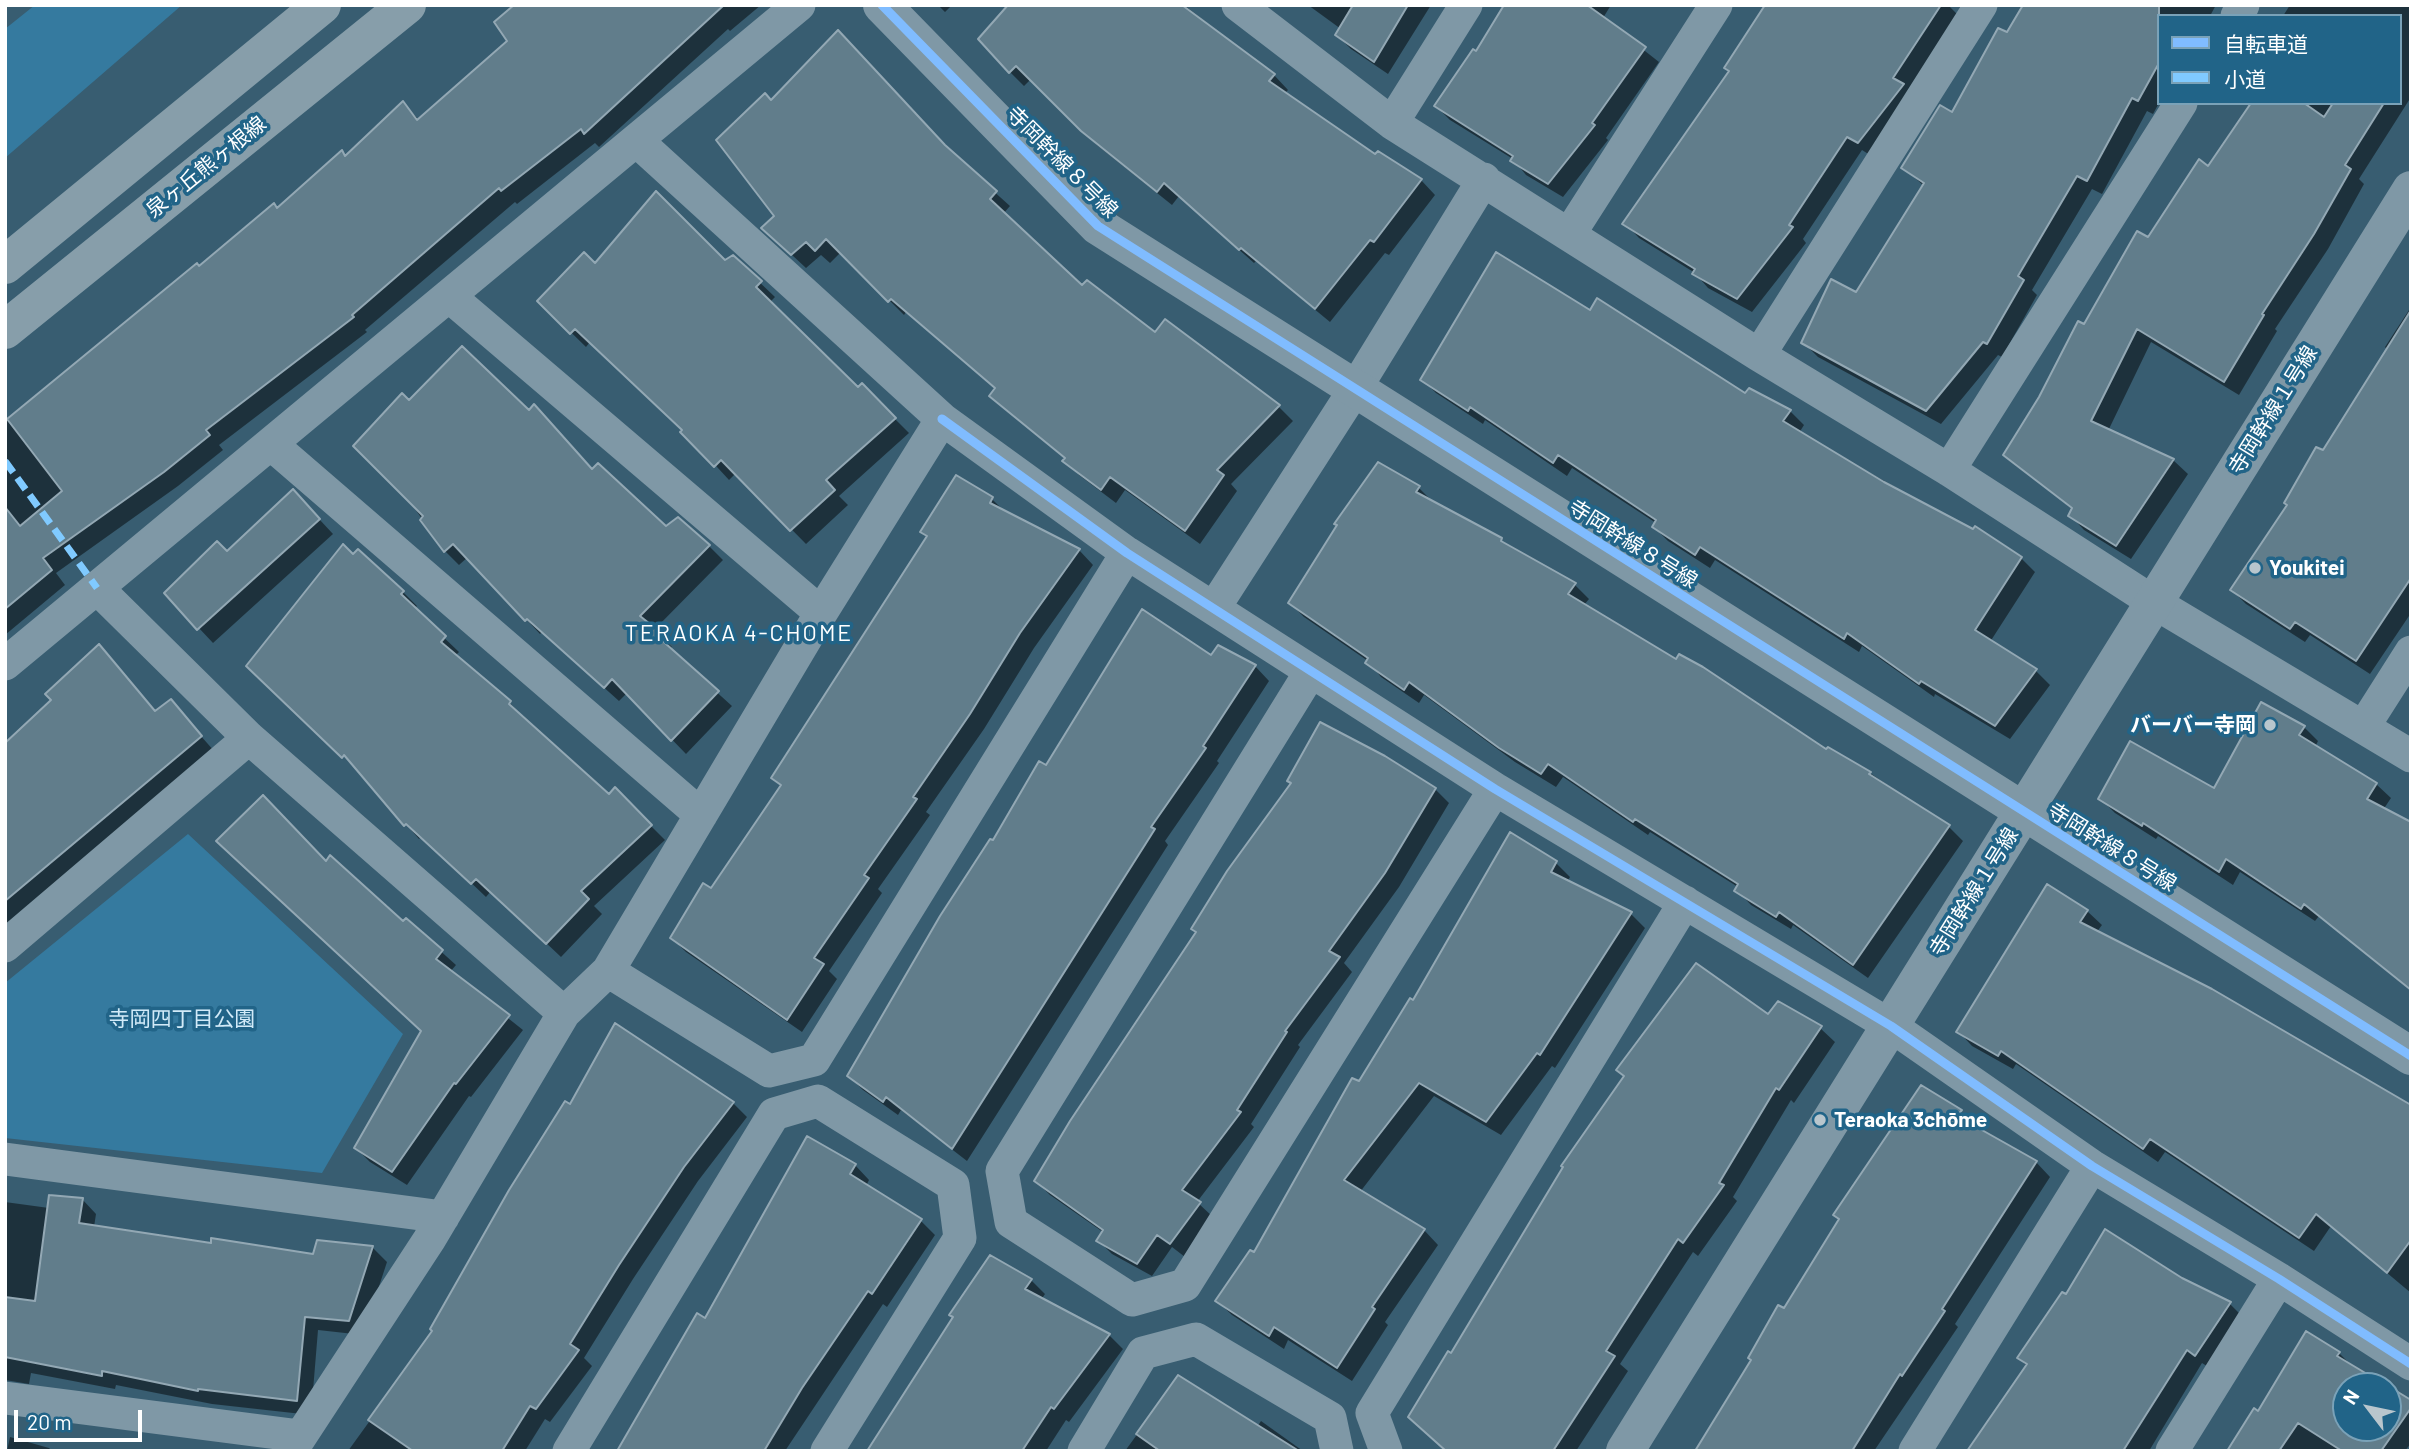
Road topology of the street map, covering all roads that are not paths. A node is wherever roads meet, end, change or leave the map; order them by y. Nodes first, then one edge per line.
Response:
1 (322, 5) edge
2 (407, 5) edge
3 (799, 5) edge
4 (882, 5) edge
5 (1238, 5) edge
6 (1466, 5) edge
7 (1716, 5) edge
8 (1981, 5) edge
9 (2180, 105) edge
10 (1392, 123) junction
11 (636, 141) junction
12 (1484, 179) junction
13 (2411, 190) edge
14 (1570, 233) junction
15 (5, 265) edge
16 (449, 296) junction
17 (5, 330) edge
18 (1759, 355) junction
19 (1356, 389) junction
20 (942, 419) junction
21 (271, 444) junction
22 (1949, 470) junction
23 (1127, 553) junction
24 (97, 588) junction
25 (2155, 603) junction
26 (1214, 608) junction
27 (821, 613) junction
28 (2411, 652) edge
29 (5, 664) edge
30 (1311, 671) junction
31 (2364, 726) junction
32 (249, 738) junction
33 (2411, 756) edge
34 (1495, 789) junction
35 (2024, 812) junction
36 (701, 815) junction
37 (1685, 902) junction
38 (5, 946) edge
39 (608, 971) junction
40 (564, 1013) junction
41 (1891, 1026) junction
42 (2411, 1056) edge
43 (5, 1159) edge
44 (2092, 1167) junction
45 (443, 1217) junction
46 (2279, 1279) junction
47 (2411, 1364) edge
48 (5, 1398) edge
49 (295, 1443) edge
50 (569, 1451) edge
51 (827, 1451) edge
52 (1084, 1451) edge
53 (1337, 1451) edge
54 (1385, 1451) edge
55 (1625, 1451) edge
56 (1915, 1451) edge
57 (2172, 1451) edge

1 - 15 main road
2 - 17 main road, 泉ヶ丘熊ヶ根線
3 - 11 street
4 - 19 street, 寺岡幹線８号線
5 - 10 street
6 - 10 street
7 - 14 street
8 - 18 street
9 - 22 street
10 - 12 street
11 - 16 street
11 - 20 street
12 - 14 street
12 - 19 street
13 - 25 street, 寺岡幹線１号線
14 - 18 street
16 - 21 street
16 - 27 street
18 - 22 street
19 - 26 street
19 - 35 street, 寺岡幹線８号線
20 - 23 street
20 - 27 street
21 - 24 street
21 - 36 street
22 - 25 street
23 - 26 street
23 - 39 street
24 - 29 street
24 - 32 street
25 - 31 street
25 - 35 street, 寺岡幹線１号線
26 - 30 street
27 - 36 street
28 - 31 street
30 - 34 street
30 - 34 street
31 - 33 street
32 - 38 street
32 - 40 street
34 - 37 street
35 - 41 street, 寺岡幹線１号線
35 - 42 street, 寺岡幹線８号線
36 - 39 street
37 - 41 street
37 - 54 street
39 - 40 street
40 - 45 street
41 - 44 street
41 - 55 street, 寺岡幹線１号線
43 - 45 street
44 - 46 street
44 - 56 street
45 - 49 street
46 - 47 street
46 - 57 street
48 - 49 street
50 - 51 street
52 - 53 street

